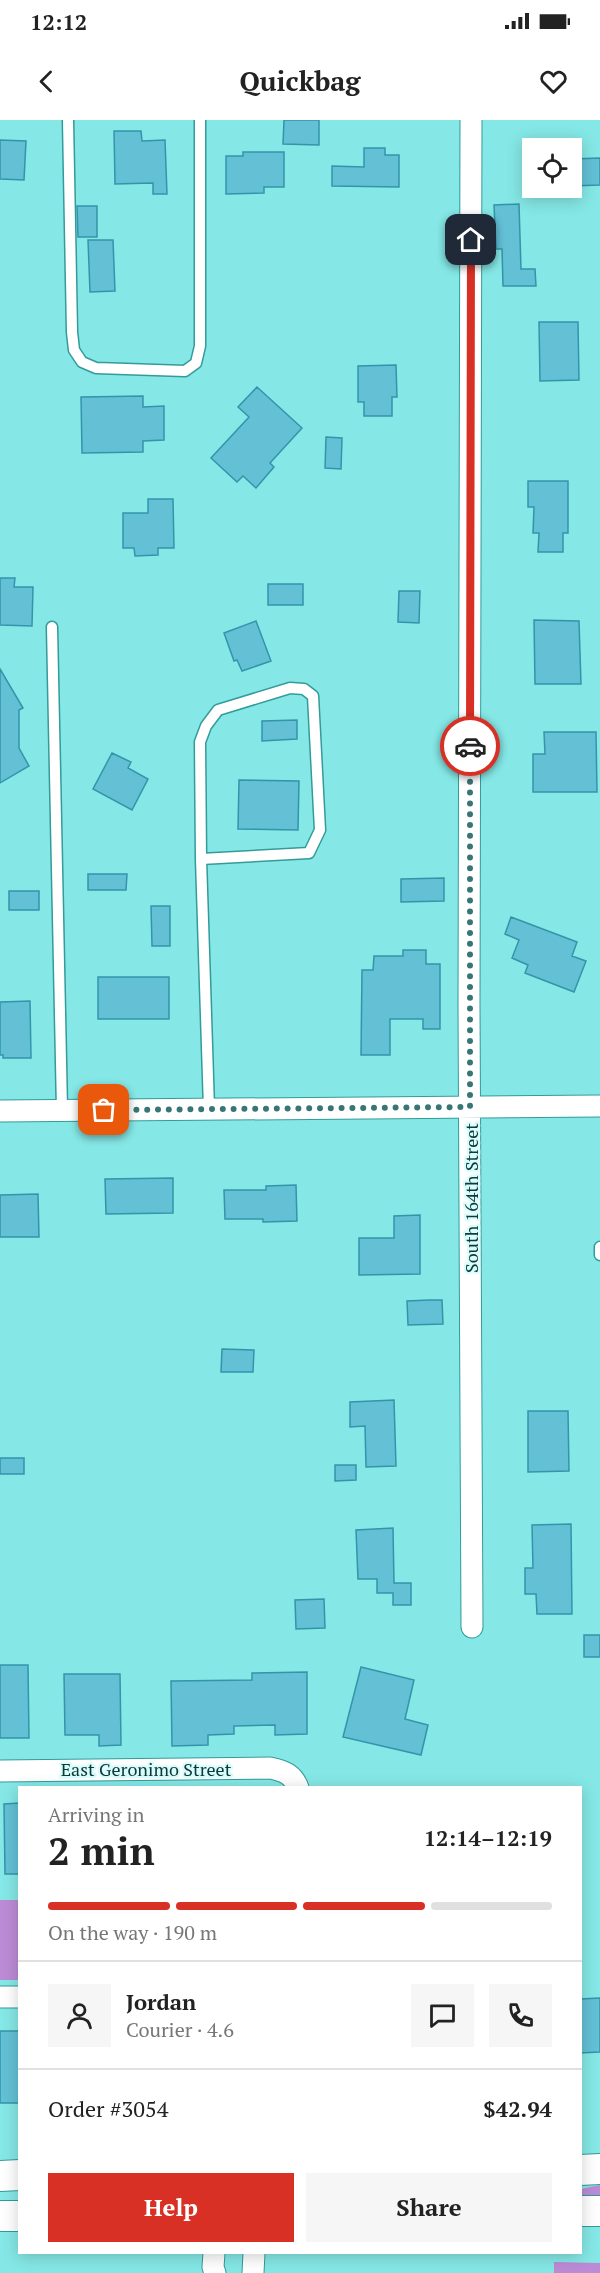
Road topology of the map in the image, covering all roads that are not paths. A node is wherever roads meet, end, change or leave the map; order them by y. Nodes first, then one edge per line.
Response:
1 (68, 120) edge
2 (200, 120) edge
3 (471, 120) edge
4 (52, 627) dead end
5 (201, 859) junction
6 (600, 1106) edge
7 (470, 1107) junction
8 (208, 1109) junction
9 (62, 1110) junction
10 (0, 1111) edge
11 (600, 1247) edge
12 (600, 1255) edge
13 (472, 1627) dead end
14 (0, 1771) edge
15 (295, 1782) edge
16 (0, 1997) edge
17 (18, 1997) edge
18 (600, 2169) edge
19 (582, 2170) edge
20 (18, 2175) edge
21 (0, 2176) edge
22 (582, 2211) edge
23 (600, 2211) edge
24 (0, 2216) edge
25 (18, 2216) edge
26 (214, 2254) edge
27 (255, 2254) edge
28 (215, 2273) edge
29 (253, 2273) edge

1 - 2 lane
3 - 7 street, South 164th Street
4 - 9 lane
5 - 5 lane
5 - 8 lane
6 - 7 street
7 - 8 street
7 - 13 street, South 164th Street
8 - 9 street
9 - 10 street
11 - 12 lane
14 - 15 street, East Geronimo Street
16 - 17 street
18 - 19 main road
20 - 21 main road
22 - 23 main road
24 - 25 main road
26 - 28 street
27 - 29 street

